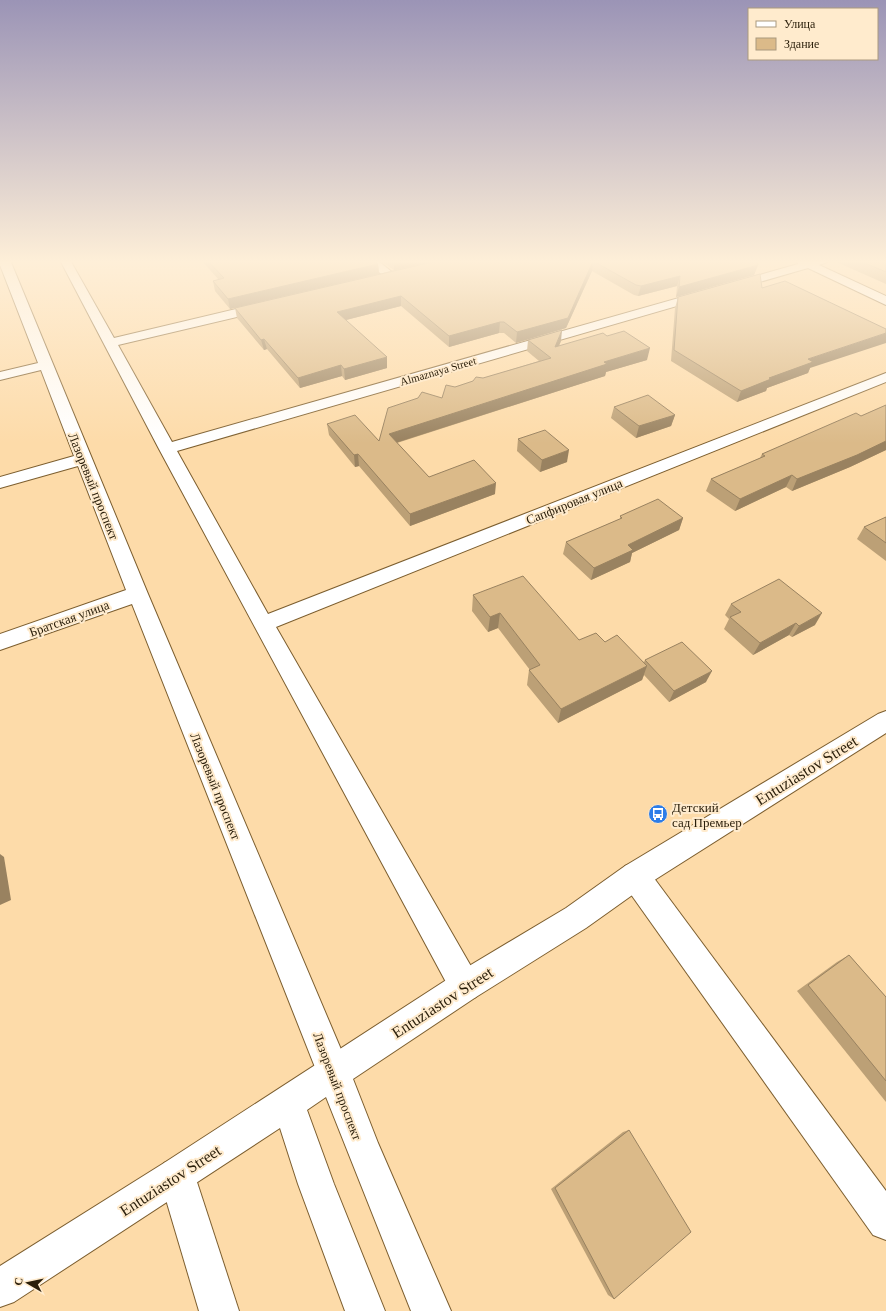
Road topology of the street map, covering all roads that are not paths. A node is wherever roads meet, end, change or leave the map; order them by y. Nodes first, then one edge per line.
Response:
1 (25, 321) edge
2 (98, 321) edge
3 (203, 321) edge
4 (602, 321) edge
5 (110, 343) junction
6 (46, 365) junction
7 (0, 376) edge
8 (886, 377) edge
9 (167, 449) junction
10 (84, 459) junction
11 (0, 483) edge
12 (138, 594) junction
13 (263, 624) junction
14 (0, 642) edge
15 (886, 721) edge
16 (636, 876) junction
17 (465, 986) junction
18 (334, 1073) junction
19 (288, 1103) junction
20 (177, 1176) junction
21 (886, 1222) edge
22 (0, 1288) edge
23 (219, 1311) edge
24 (364, 1311) edge
25 (431, 1311) edge

1 - 6 street, Лазоревый проспект
2 - 5 street
3 - 5 street
4 - 9 street, Almaznaya Street
5 - 9 street
6 - 7 street
6 - 10 street, Лазоревый проспект
8 - 13 street, Сапфировая улица
9 - 13 street
10 - 11 street
10 - 12 street, Лазоревый проспект
12 - 14 street, Братская улица
12 - 18 street, Лазоревый проспект
13 - 17 street
15 - 16 street, Entuziastov Street
16 - 17 street, Entuziastov Street
16 - 21 street
17 - 18 street, Entuziastov Street
18 - 19 street, Entuziastov Street
18 - 25 street, Лазоревый проспект
19 - 20 street, Entuziastov Street
19 - 24 street
20 - 22 street, Entuziastov Street
20 - 23 street

